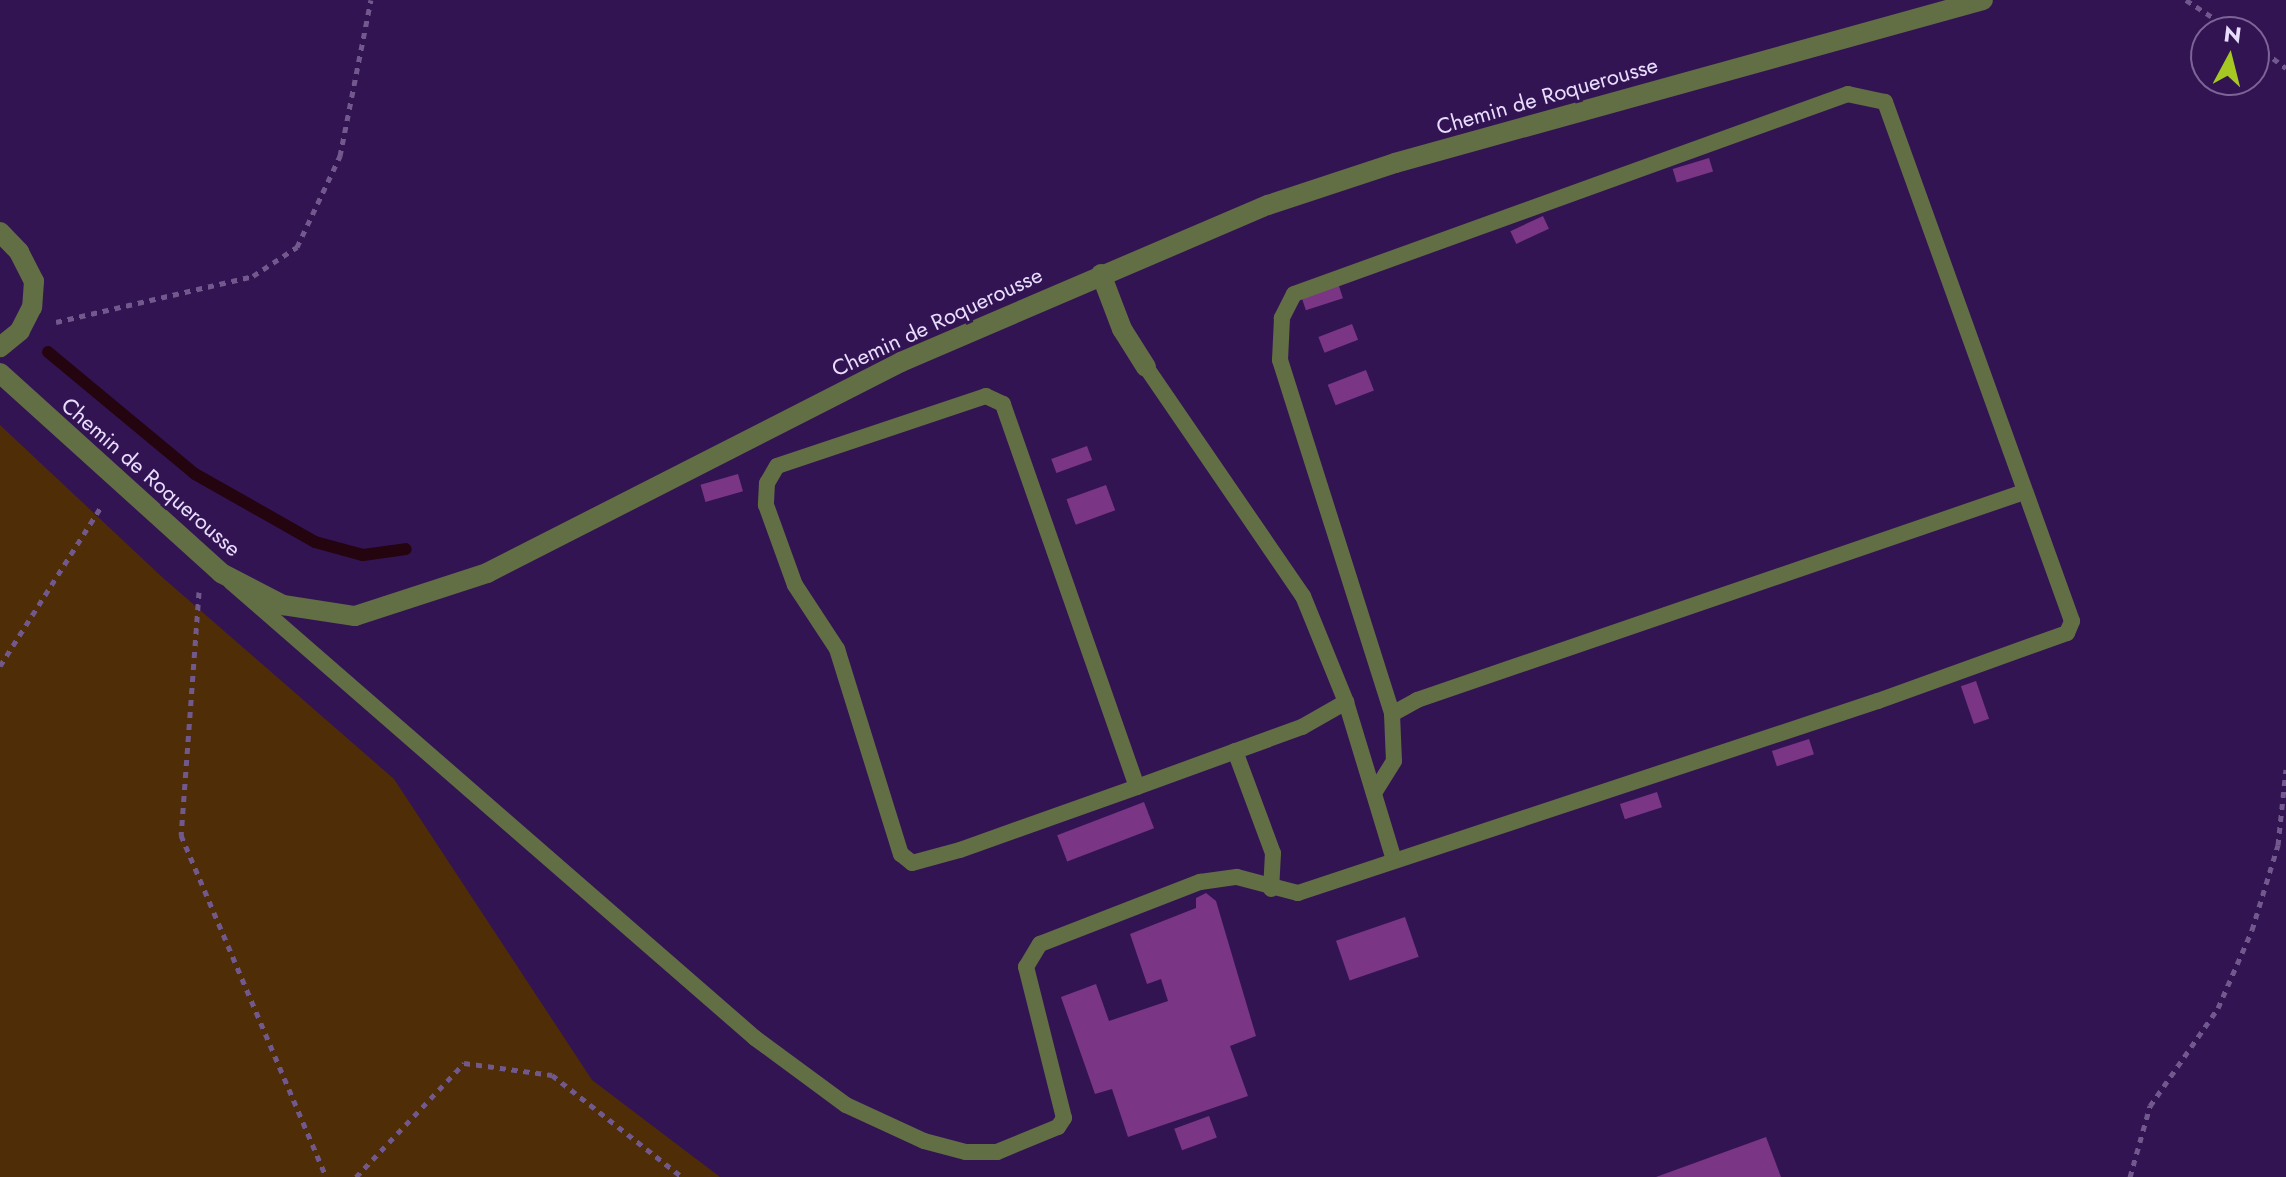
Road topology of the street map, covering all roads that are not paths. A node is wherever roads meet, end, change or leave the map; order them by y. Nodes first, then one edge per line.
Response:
1 (1983, 0) edge
2 (0, 232) edge
3 (1101, 274) junction
4 (0, 347) edge
5 (1146, 367) joint
6 (0, 373) edge
7 (2024, 492) junction
8 (221, 573) junction
9 (1346, 702) junction
10 (1392, 714) junction
11 (1235, 751) junction
12 (1137, 787) junction
13 (1374, 793) junction
14 (1394, 860) junction
15 (1271, 889) junction

1 - 3 street, Chemin de Roquerousse
2 - 4 street
3 - 5 street
3 - 8 street, Chemin de Roquerousse
5 - 9 lane
6 - 8 street, Chemin de Roquerousse
7 - 10 lane
7 - 10 lane
7 - 14 lane
8 - 15 lane
9 - 11 lane
9 - 13 lane
10 - 13 lane
11 - 12 lane
11 - 15 lane
12 - 12 lane
13 - 14 lane
14 - 15 lane

